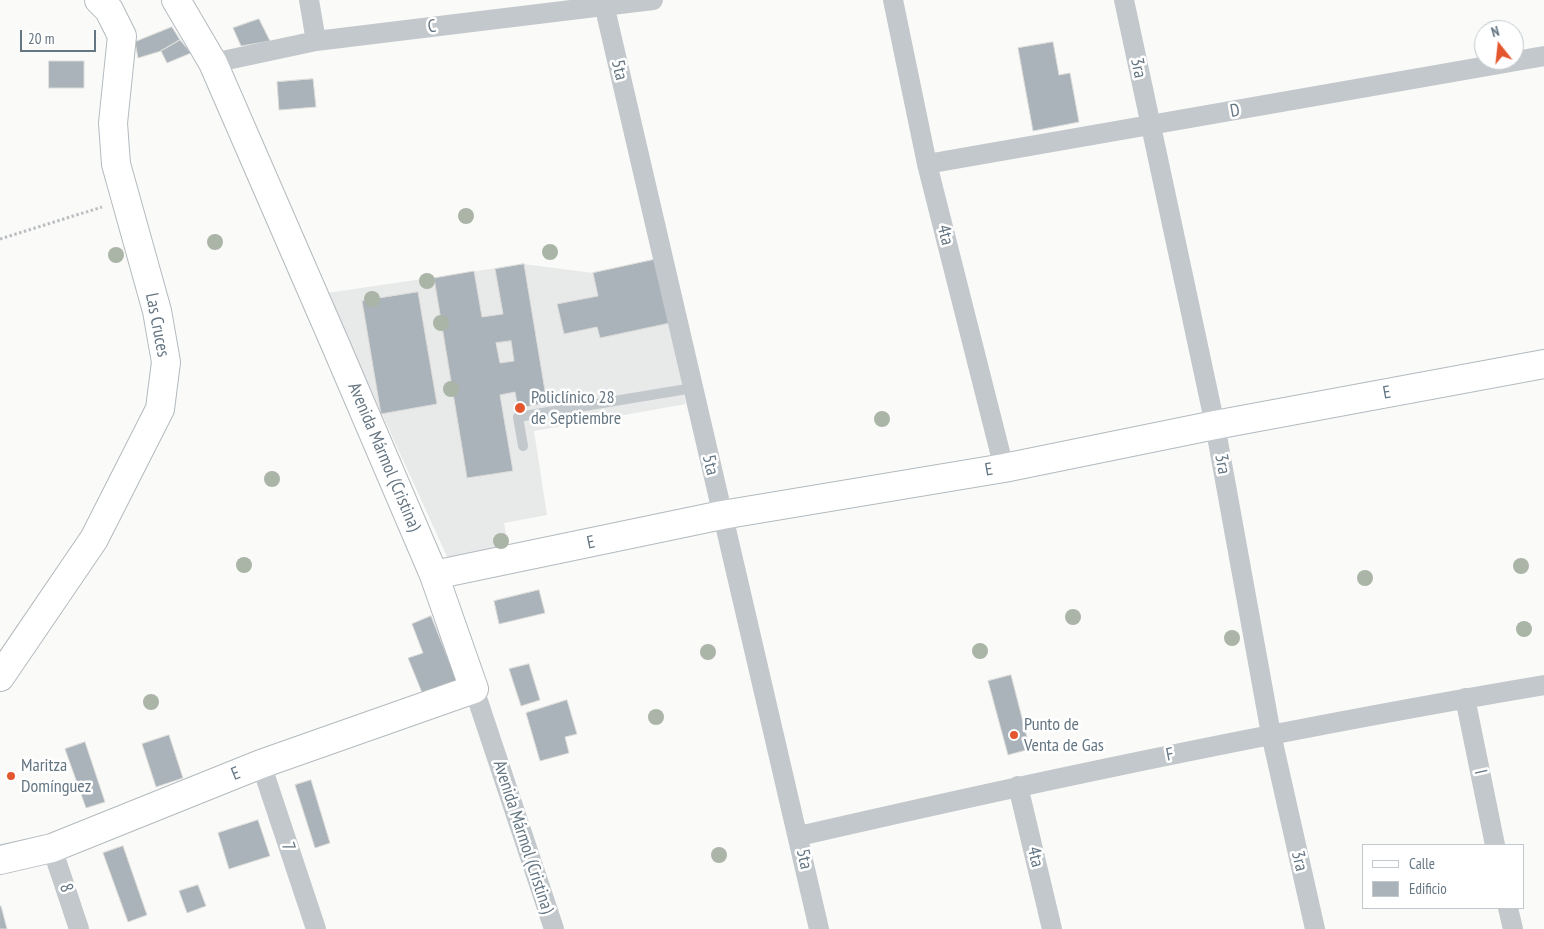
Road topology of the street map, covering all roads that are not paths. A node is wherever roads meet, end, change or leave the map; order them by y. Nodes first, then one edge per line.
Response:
1 (99, 0) edge
2 (176, 0) edge
3 (309, 0) edge
4 (653, 0) edge
5 (893, 0) edge
6 (1124, 0) edge
7 (604, 4) edge
8 (316, 41) junction
9 (1544, 56) edge
10 (213, 63) junction
11 (1150, 126) junction
12 (927, 164) junction
13 (1544, 364) edge
14 (693, 388) junction
15 (1215, 425) junction
16 (523, 446) dead end
17 (1004, 468) junction
18 (722, 515) junction
19 (434, 576) junction
20 (0, 677) edge
21 (1544, 685) edge
22 (474, 688) junction
23 (1465, 698) junction
24 (1271, 734) junction
25 (260, 764) junction
26 (1018, 786) junction
27 (799, 836) junction
28 (1495, 844) edge
29 (52, 848) junction
30 (0, 860) edge
31 (1508, 909) edge
32 (79, 929) edge
33 (316, 929) edge
34 (554, 929) edge
35 (819, 929) edge
36 (1052, 929) edge
37 (1314, 929) edge
38 (1513, 929) edge

1 - 20 main road, Las Cruces
2 - 10 main road, Avenida Mármol (Cristina)
3 - 8 street
4 - 7 street, C
5 - 12 street, 4ta
6 - 11 street, 3ra
7 - 8 street, C
7 - 14 street, 5ta
8 - 10 street, C
9 - 11 street, D
10 - 19 main road, Avenida Mármol (Cristina)
11 - 12 street, D
11 - 15 street, 3ra
12 - 17 street, 4ta
13 - 15 main road, E
14 - 16 lane
14 - 18 street, 5ta
15 - 17 main road, E
15 - 24 street, 3ra
17 - 18 main road, E
18 - 19 main road, E
18 - 27 street, 5ta
19 - 22 main road, Avenida Mármol (Cristina)
21 - 23 street, F
22 - 25 main road, E
22 - 34 street, Avenida Mármol (Cristina)
23 - 24 street, F
23 - 28 street, I
24 - 26 street, F
24 - 37 street, 3ra
25 - 29 main road, E
25 - 33 street, 7
26 - 27 street, F
26 - 36 street, 4ta
27 - 35 street, 5ta
29 - 30 main road, E
29 - 32 street, 8
31 - 38 street

